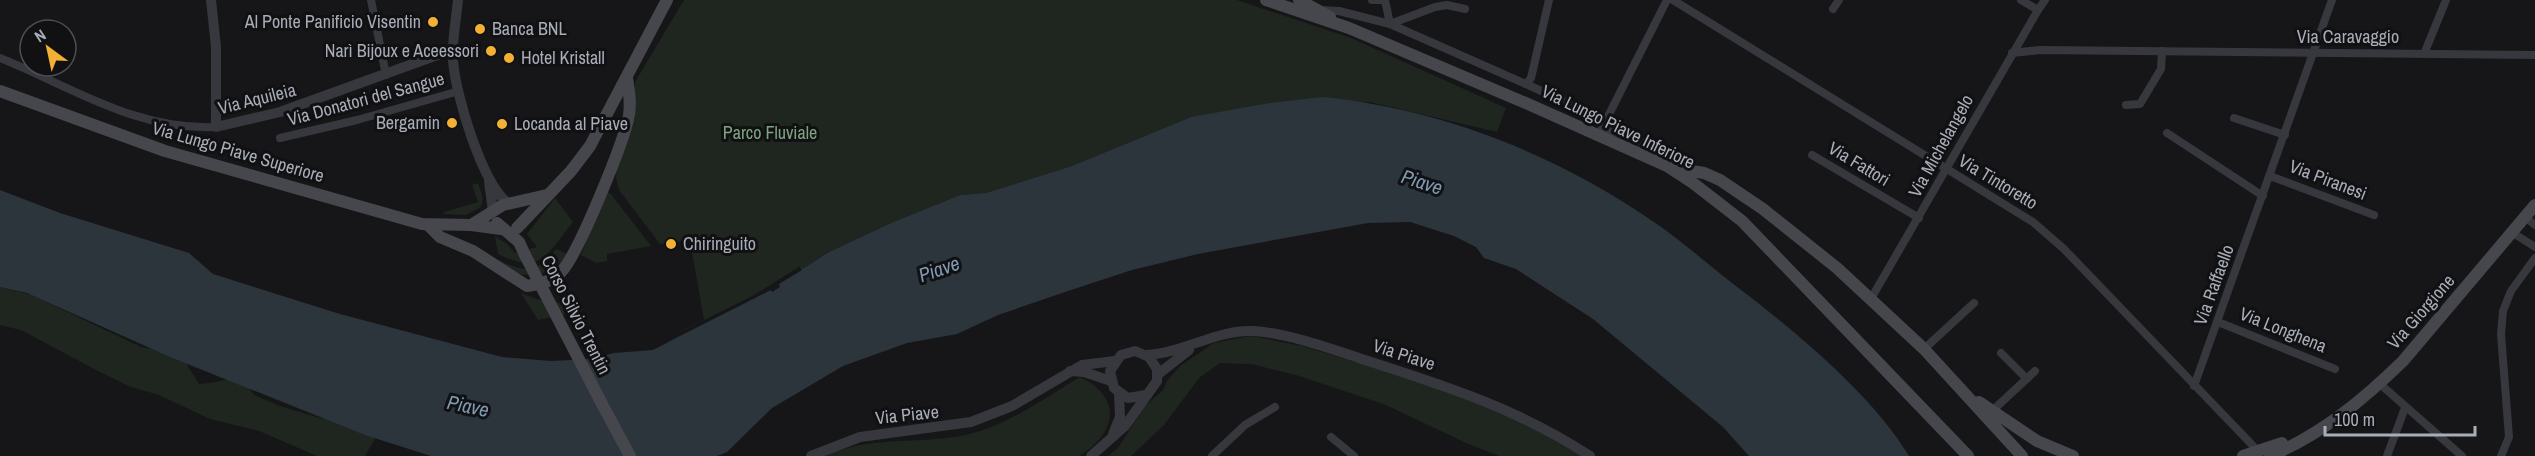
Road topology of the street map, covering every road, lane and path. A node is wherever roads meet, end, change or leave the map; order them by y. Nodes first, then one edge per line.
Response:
1 (211, 0) edge
2 (371, 0) edge
3 (458, 0) edge
4 (667, 0) edge
5 (1266, 0) edge
6 (1299, 0) edge
7 (1372, 0) edge
8 (1384, 0) edge
9 (1549, 0) edge
10 (1667, 0) edge
11 (1673, 0) edge
12 (1839, 0) edge
13 (2021, 0) edge
14 (2045, 0) edge
15 (2332, 0) edge
16 (2446, 0) edge
17 (1465, 9) dead end
18 (1833, 9) dead end
19 (1318, 10) junction
20 (2038, 10) junction
21 (1390, 24) junction
22 (1349, 28) junction
23 (454, 49) junction
24 (2162, 51) junction
25 (2012, 53) junction
26 (2314, 54) junction
27 (2424, 54) junction
28 (2535, 56) edge
29 (0, 58) edge
30 (386, 75) junction
31 (627, 78) junction
32 (1526, 84) junction
33 (0, 91) edge
34 (459, 91) junction
35 (1572, 105) dead end
36 (2126, 105) dead end
37 (2234, 118) dead end
38 (216, 127) junction
39 (1600, 132) junction
40 (2167, 133) dead end
41 (2284, 135) junction
42 (280, 138) dead end
43 (1652, 145) dead end
44 (1812, 155) dead end
45 (1667, 166) junction
46 (1946, 169) junction
47 (2270, 176) junction
48 (489, 182) junction
49 (547, 195) junction
50 (2264, 196) junction
51 (509, 204) junction
52 (2535, 205) edge
53 (493, 211) junction
54 (2374, 215) dead end
55 (1919, 218) junction
56 (2530, 221) edge
57 (471, 225) junction
58 (517, 228) junction
59 (501, 229) junction
60 (441, 231) junction
61 (2513, 233) junction
62 (519, 242) junction
63 (2535, 247) edge
64 (2535, 258) edge
65 (1872, 297) junction
66 (1974, 303) dead end
67 (2218, 322) junction
68 (1197, 345) junction
69 (1924, 349) junction
70 (2001, 353) dead end
71 (1146, 355) junction
72 (1115, 361) junction
73 (2335, 369) dead end
74 (1070, 371) junction
75 (2035, 371) dead end
76 (1157, 375) junction
77 (2027, 379) junction
78 (1111, 381) junction
79 (2380, 384) junction
80 (2194, 386) junction
81 (1961, 388) junction
82 (1119, 393) junction
83 (1146, 395) junction
84 (1275, 407) dead end
85 (2405, 408) junction
86 (1992, 411) junction
87 (1331, 437) dead end
88 (1110, 440) junction
89 (2264, 454) edge
90 (630, 456) edge
91 (811, 456) edge
92 (1091, 456) edge
93 (1212, 456) edge
94 (1354, 456) edge
95 (1590, 456) edge
96 (1968, 456) edge
97 (2022, 456) edge
98 (2073, 456) edge
99 (2243, 456) edge
100 (2387, 456) edge
101 (2462, 456) edge
102 (2501, 456) edge

1 - 38 street
2 - 30 street
3 - 23 street, Corso Silvio Trentin
4 - 31 main road
5 - 22 main road, Via Lungo Piave Inferiore
6 - 19 main road
7 - 8 street
8 - 21 street
9 - 32 street
10 - 39 street
11 - 46 street, Via Tintoretto
12 - 18 street
13 - 20 street
14 - 20 street, Via Michelangelo
15 - 26 street, Via Raffaello
16 - 27 street
17 - 21 street
19 - 21 street
19 - 22 main road
20 - 25 street, Via Michelangelo
21 - 32 street
22 - 39 main road, Via Lungo Piave Inferiore
23 - 30 street, Via Aquileia
23 - 34 street, Corso Silvio Trentin
24 - 25 street, Via Caravaggio
24 - 26 street, Via Caravaggio
24 - 36 street
25 - 46 street, Via Michelangelo
26 - 27 street, Via Caravaggio
26 - 41 street, Via Raffaello
27 - 28 street, Via Caravaggio
29 - 38 street, Via Aquileia
30 - 38 street, Via Aquileia
31 - 49 main road
31 - 60 main road
32 - 35 street
33 - 60 main road, Via Lungo Piave Superiore
34 - 42 street, Via Donatori del Sangue
34 - 48 street, Corso Silvio Trentin
37 - 41 street
39 - 43 street
39 - 45 main road, Via Lungo Piave Inferiore
40 - 50 street
41 - 47 street, Via Raffaello
44 - 55 street, Via Fattori
45 - 65 main road
45 - 96 main road, Via Lungo Piave Inferiore
46 - 55 street, Via Michelangelo
46 - 80 street, Via Tintoretto
47 - 50 street, Via Raffaello
47 - 54 street, Via Piranesi
48 - 51 street, Corso Silvio Trentin
48 - 53 street, Corso Silvio Trentin
49 - 51 main road
49 - 58 main road
50 - 67 street, Via Raffaello
51 - 53 main road
51 - 58 main road, Corso Silvio Trentin
52 - 56 main road, Via Giorgione
53 - 57 main road
53 - 59 main road, Corso Silvio Trentin
55 - 65 street, Via Michelangelo
56 - 61 main road, Via Giorgione
57 - 59 main road, Via Lungo Piave Superiore
57 - 60 main road, Via Lungo Piave Superiore
58 - 62 main road, Corso Silvio Trentin
59 - 62 main road, Corso Silvio Trentin
61 - 63 street
61 - 79 main road, Via Giorgione
62 - 90 main road, Corso Silvio Trentin, bridge
64 - 102 street
65 - 69 main road
66 - 69 street
67 - 73 street, Via Longhena
67 - 80 street, Via Raffaello
68 - 71 street, Via Piave
68 - 76 street, Via Piave
68 - 95 street, Via Piave
69 - 81 main road
70 - 77 street
71 - 72 street
71 - 76 street
72 - 74 street, Via Piave
72 - 78 street
74 - 78 street
74 - 91 street, Via Piave
75 - 77 street
76 - 83 street
77 - 86 street
78 - 82 street
79 - 85 street
79 - 89 main road, Via Giorgione
80 - 89 street, Via Tintoretto
81 - 86 main road
81 - 97 main road
82 - 83 street
82 - 88 street
83 - 88 street
84 - 93 street
85 - 100 street
85 - 101 street
86 - 98 main road
87 - 94 street
88 - 92 street
89 - 99 main road, Via Giorgione

